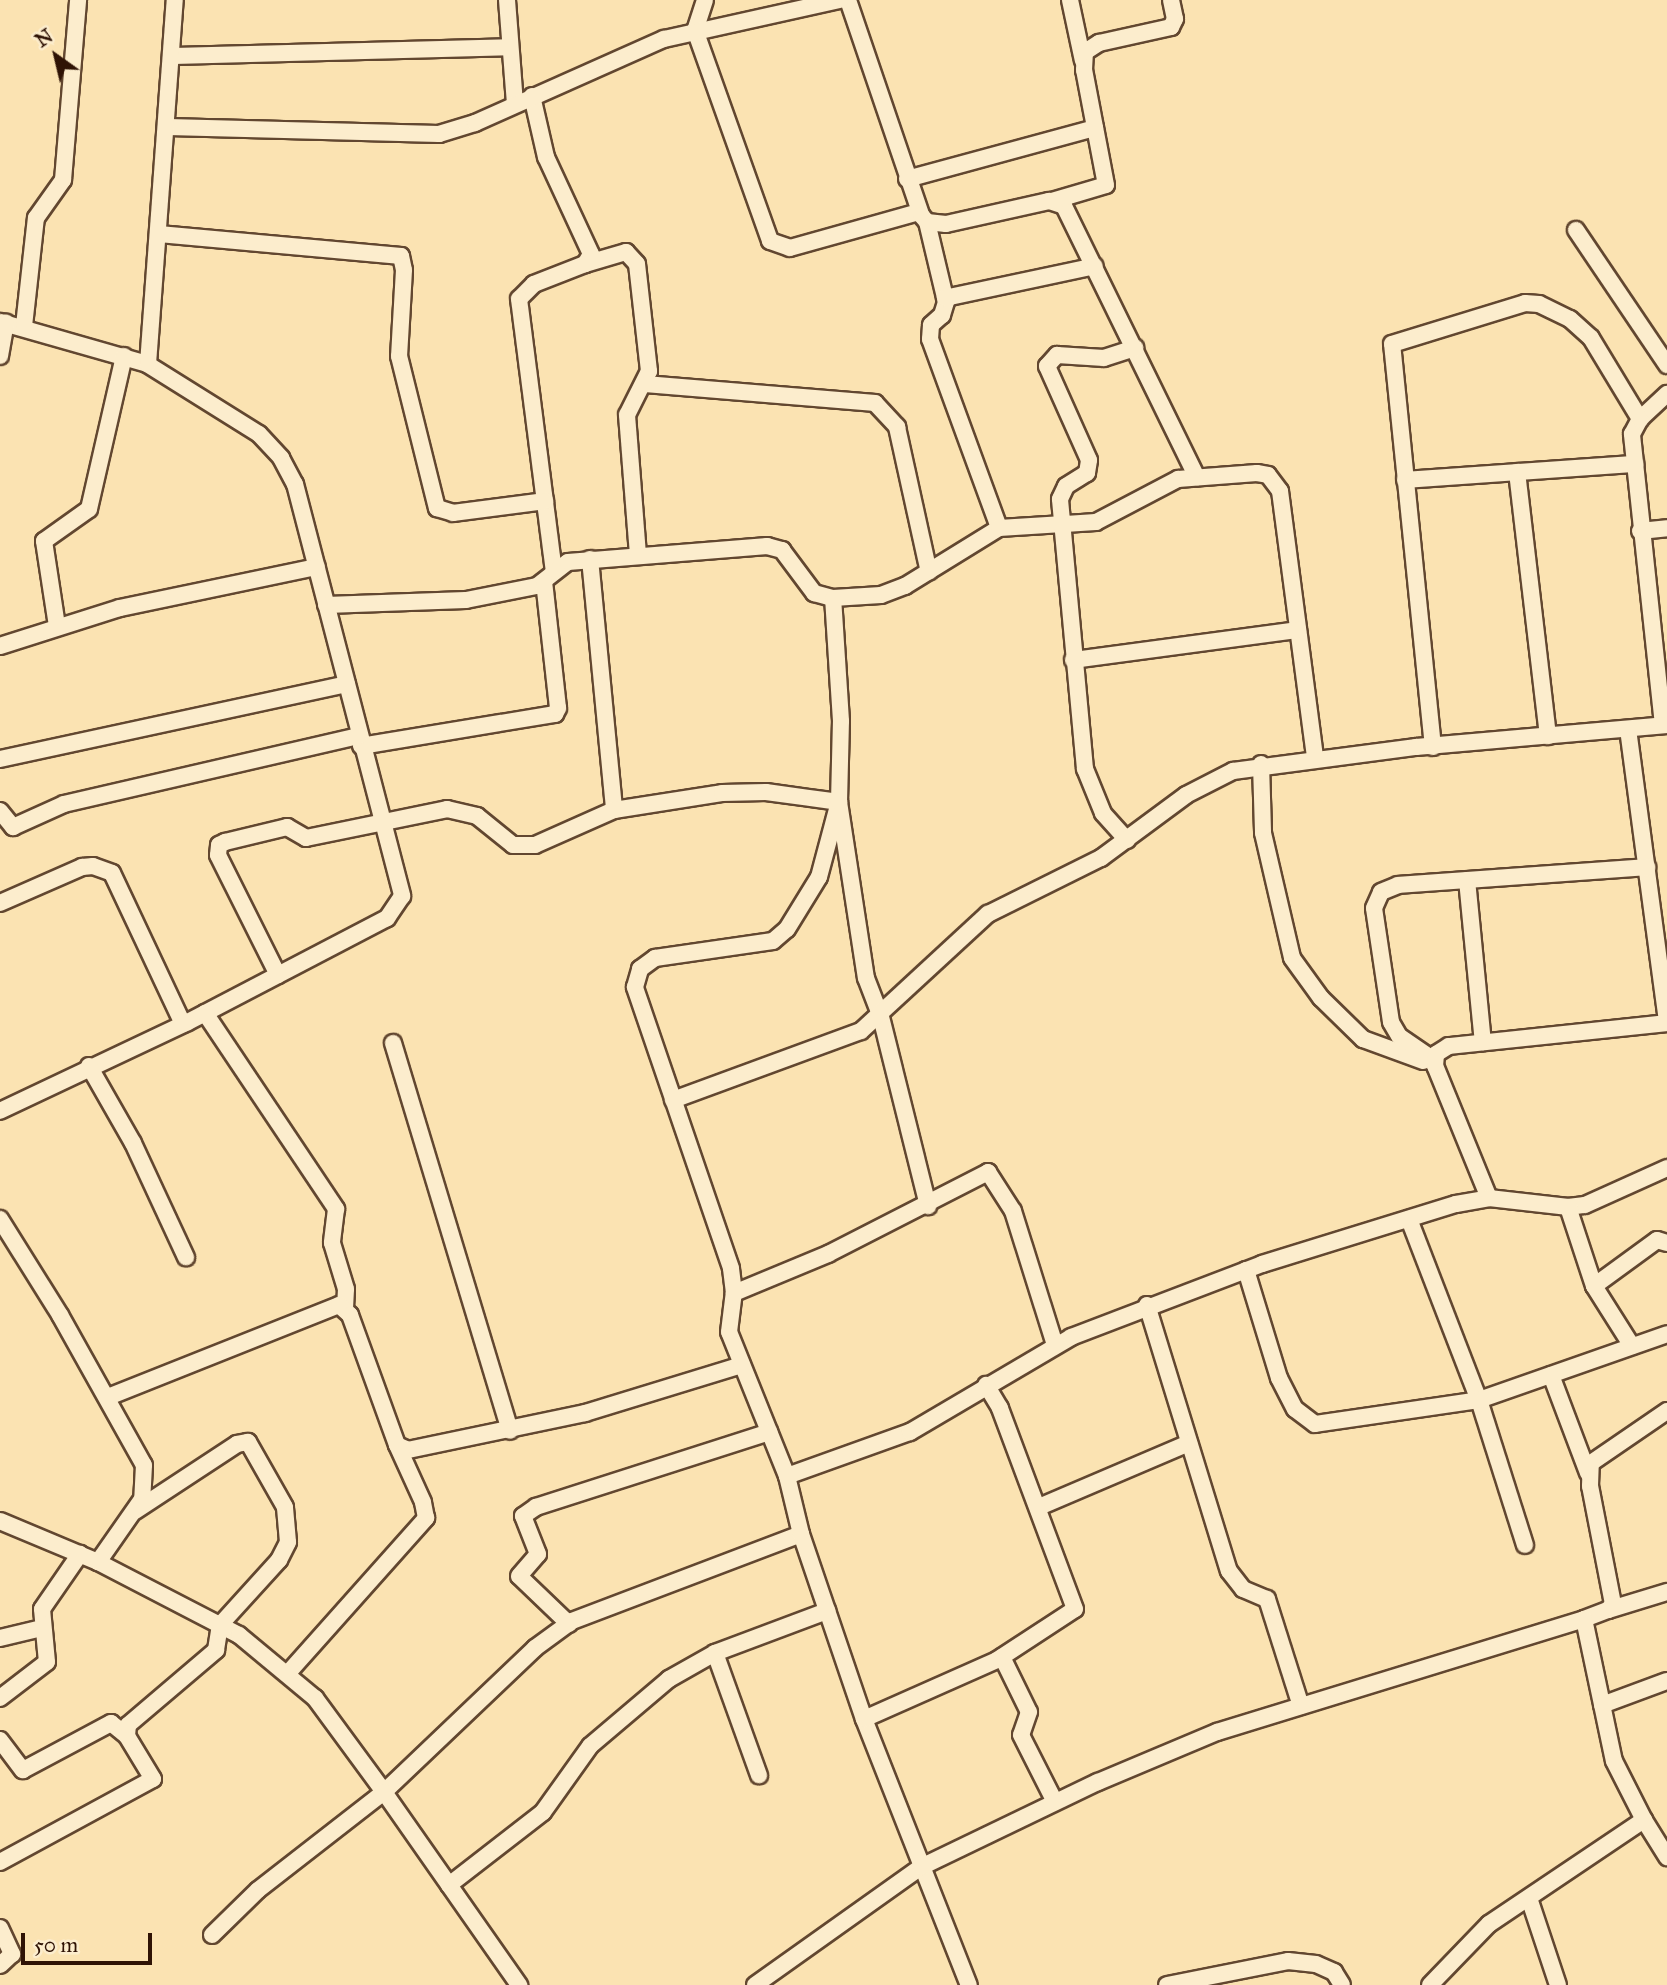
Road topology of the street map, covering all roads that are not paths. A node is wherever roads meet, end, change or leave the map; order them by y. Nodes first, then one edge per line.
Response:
1 (78, 0) edge
2 (175, 0) edge
3 (507, 0) edge
4 (705, 0) edge
5 (840, 0) edge
6 (848, 0) edge
7 (1070, 0) edge
8 (1171, 0) edge
9 (695, 30) junction
10 (510, 47) junction
11 (172, 56) junction
12 (1083, 61) junction
13 (531, 96) junction
14 (515, 104) junction
15 (168, 127) junction
16 (1095, 128) junction
17 (907, 179) junction
18 (1049, 201) junction
19 (923, 217) junction
20 (1576, 230) dead end
21 (159, 234) junction
22 (585, 264) junction
23 (1096, 266) junction
24 (945, 298) junction
25 (3, 322) edge
26 (24, 326) junction
27 (1135, 348) junction
28 (0, 356) edge
29 (124, 356) junction
30 (148, 364) junction
31 (1667, 365) edge
32 (645, 384) junction
33 (1667, 394) edge
34 (1640, 419) junction
35 (1634, 464) junction
36 (1517, 472) junction
37 (1197, 477) junction
38 (1405, 480) junction
39 (545, 501) junction
40 (1061, 522) junction
41 (999, 528) junction
42 (1667, 528) edge
43 (1640, 531) junction
44 (638, 556) junction
45 (590, 559) junction
46 (317, 567) junction
47 (929, 572) junction
48 (549, 576) junction
49 (833, 598) junction
50 (326, 605) junction
51 (57, 626) junction
52 (1298, 630) junction
53 (0, 646) edge
54 (1073, 660) junction
55 (347, 684) junction
56 (1665, 725) edge
57 (1628, 729) junction
58 (1548, 736) junction
59 (360, 741) junction
60 (1433, 747) junction
61 (1315, 758) junction
62 (0, 759) edge
63 (1261, 764) junction
64 (839, 802) junction
65 (614, 810) junction
66 (0, 811) edge
67 (381, 821) junction
68 (1127, 840) junction
69 (1647, 867) junction
70 (1467, 880) junction
71 (0, 903) edge
72 (278, 975) junction
73 (205, 1013) junction
74 (881, 1017) junction
75 (1667, 1022) edge
76 (183, 1024) junction
77 (1483, 1042) junction
78 (393, 1043) dead end
79 (1434, 1063) junction
80 (89, 1066) junction
81 (673, 1100) junction
82 (0, 1111) edge
83 (1667, 1168) edge
84 (1489, 1198) junction
85 (928, 1206) junction
86 (1568, 1208) junction
87 (0, 1219) edge
88 (1409, 1219) junction
89 (1667, 1243) edge
90 (186, 1257) dead end
91 (1246, 1270) junction
92 (1594, 1286) junction
93 (734, 1293) junction
94 (1147, 1305) junction
95 (345, 1309) junction
96 (1667, 1334) edge
97 (1055, 1345) junction
98 (1632, 1346) junction
99 (742, 1365) junction
100 (1551, 1375) junction
101 (986, 1385) junction
102 (108, 1397) junction
103 (1479, 1400) junction
104 (1667, 1411) edge
105 (510, 1431) junction
106 (769, 1432) junction
107 (1189, 1443) junction
108 (397, 1445) junction
109 (1588, 1473) junction
110 (788, 1476) junction
111 (1039, 1507) junction
112 (135, 1511) junction
113 (0, 1521) edge
114 (802, 1534) junction
115 (1525, 1545) dead end
116 (80, 1554) junction
117 (98, 1562) junction
118 (1667, 1592) edge
119 (827, 1611) junction
120 (1608, 1611) junction
121 (1584, 1619) junction
122 (569, 1624) junction
123 (220, 1625) junction
124 (42, 1628) junction
125 (0, 1638) edge
126 (715, 1653) junction
127 (1002, 1657) junction
128 (288, 1673) junction
129 (1667, 1681) edge
130 (0, 1698) edge
131 (1602, 1705) junction
132 (1301, 1706) junction
133 (864, 1720) junction
134 (127, 1736) junction
135 (0, 1740) edge
136 (760, 1775) dead end
137 (384, 1792) junction
138 (1055, 1802) junction
139 (1644, 1820) junction
140 (1667, 1857) edge
141 (0, 1862) edge
142 (921, 1867) junction
143 (449, 1885) junction
144 (1529, 1898) junction
145 (0, 1928) edge
146 (212, 1935) dead end
147 (0, 1965) edge
148 (519, 1985) edge
149 (755, 1985) edge
150 (969, 1985) edge
151 (1167, 1985) edge
152 (1342, 1985) edge
153 (1430, 1985) edge
154 (1558, 1985) edge

1 - 26 street
2 - 11 street
3 - 10 street
4 - 9 street
5 - 9 street
6 - 17 street
7 - 12 street
8 - 12 street
9 - 13 street
9 - 19 street
10 - 11 street
10 - 14 street
11 - 15 street
12 - 16 street
13 - 14 street
13 - 22 street
14 - 15 street
15 - 21 street
16 - 17 street
16 - 18 street
17 - 19 street
18 - 19 street
18 - 23 street
19 - 24 street
20 - 31 street
21 - 30 street
21 - 39 street
22 - 32 street
22 - 39 street
23 - 24 street
23 - 27 street
24 - 41 street
25 - 26 street
25 - 28 street
26 - 29 street
27 - 37 street
27 - 40 street
29 - 30 street
29 - 51 street
30 - 46 street
32 - 44 street
32 - 47 street
33 - 34 street
34 - 35 street
34 - 38 street
35 - 36 street
35 - 43 street
36 - 38 street
36 - 58 street
37 - 40 street
37 - 52 street
38 - 60 street
39 - 48 street
40 - 41 street
40 - 54 street
41 - 47 street
42 - 43 street
43 - 56 street
44 - 45 street
44 - 49 street
45 - 48 street
45 - 65 street
46 - 50 street
46 - 51 street
47 - 49 street
48 - 50 street
48 - 59 street
49 - 64 street
50 - 55 street
51 - 53 street
52 - 54 street
52 - 61 street
54 - 68 street
55 - 59 street
55 - 62 street
56 - 57 street
57 - 58 street
57 - 69 street
58 - 60 street
59 - 66 street
59 - 67 street
60 - 61 street
61 - 63 street
63 - 68 street
63 - 79 street
64 - 65 street
64 - 74 street
64 - 81 street
65 - 67 street
67 - 72 street
67 - 72 street
68 - 74 street
69 - 70 street
69 - 75 street
70 - 77 street
70 - 79 street
71 - 76 street
72 - 73 street
73 - 76 street
73 - 95 street
74 - 81 street
74 - 85 street
75 - 77 street
76 - 80 street
77 - 79 street
78 - 105 street
79 - 84 street
80 - 82 street
80 - 90 street
81 - 93 street
83 - 86 street
84 - 86 street
84 - 88 street
85 - 93 street
85 - 97 street
86 - 92 street
87 - 102 street
88 - 91 street
88 - 103 street
89 - 92 street
91 - 94 street
91 - 103 street
92 - 98 street
93 - 99 street
94 - 97 street
94 - 107 street
95 - 102 street
95 - 108 street
96 - 98 street
97 - 101 street
98 - 100 street
99 - 105 street
99 - 106 street
100 - 103 street
100 - 109 street
101 - 110 street
101 - 111 street
102 - 112 street
103 - 115 street
104 - 109 street
105 - 108 street
106 - 110 street
106 - 122 street
107 - 111 street
107 - 132 street
108 - 128 street
109 - 120 street
110 - 114 street
111 - 127 street
112 - 117 street
112 - 123 street
113 - 116 street
114 - 119 street
114 - 122 street
116 - 117 street
116 - 124 street
117 - 123 street
118 - 120 street
119 - 126 street
119 - 133 street
120 - 121 street
121 - 131 street
121 - 132 street
122 - 137 street
123 - 128 street
123 - 134 street
124 - 125 street
124 - 130 street
126 - 136 street
126 - 143 street
127 - 133 street
127 - 138 street
128 - 137 street
129 - 131 street
131 - 139 street
132 - 138 street
133 - 142 street
134 - 135 street
134 - 141 street
137 - 143 street
137 - 146 street
138 - 142 street
139 - 140 street
139 - 144 street
142 - 149 street
142 - 150 street
143 - 148 street
144 - 153 street
144 - 154 street
145 - 147 street
151 - 152 street

